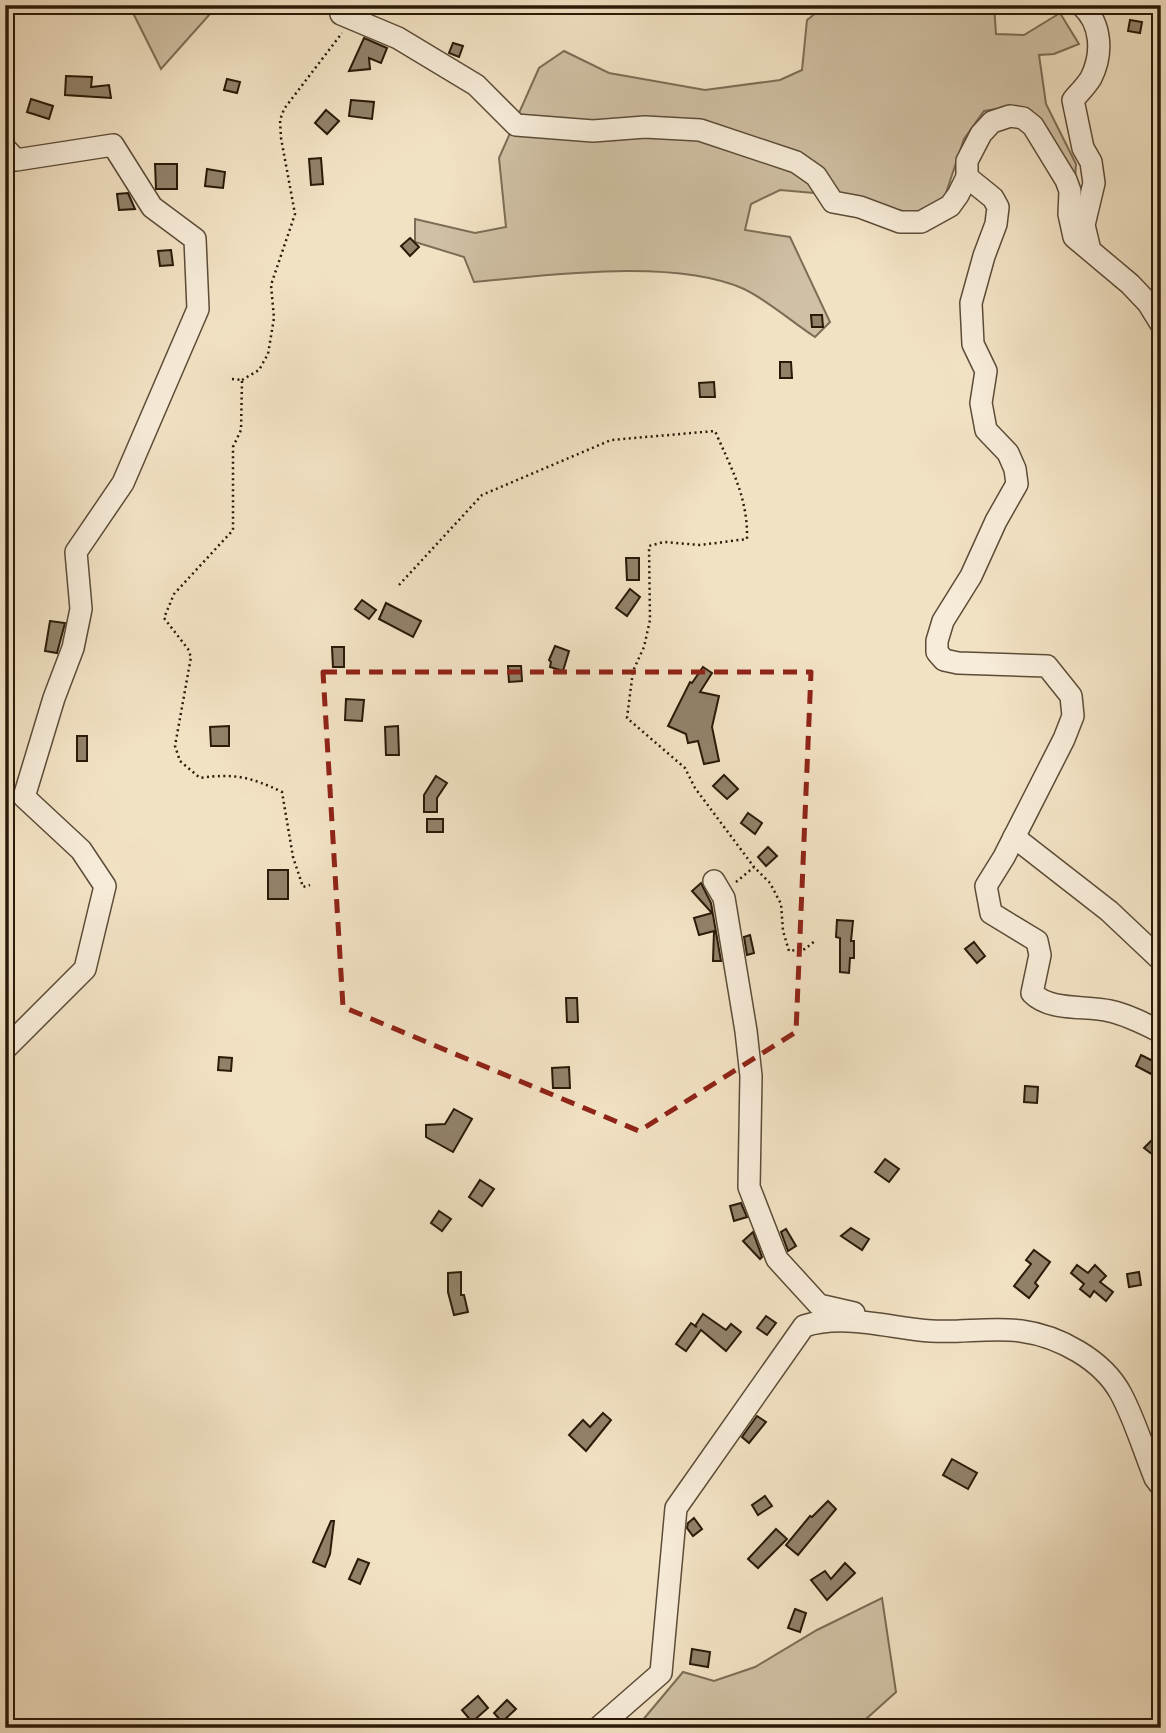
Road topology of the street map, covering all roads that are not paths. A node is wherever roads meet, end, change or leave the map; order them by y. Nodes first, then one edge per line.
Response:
1 (1081, 5) edge
2 (346, 16) road end
3 (5, 148) edge
4 (967, 177) junction
5 (1091, 251) junction
6 (1161, 324) edge
7 (1014, 837) junction
8 (718, 886) road end
9 (1161, 960) edge
10 (1161, 1032) edge
11 (5, 1049) edge
12 (893, 1325) junction
13 (1161, 1486) edge
14 (598, 1728) edge

1 - 5 street
2 - 4 street
3 - 11 street
4 - 5 street
4 - 7 street
5 - 6 street
7 - 9 street
7 - 10 street
8 - 12 street
12 - 13 street
12 - 14 street

